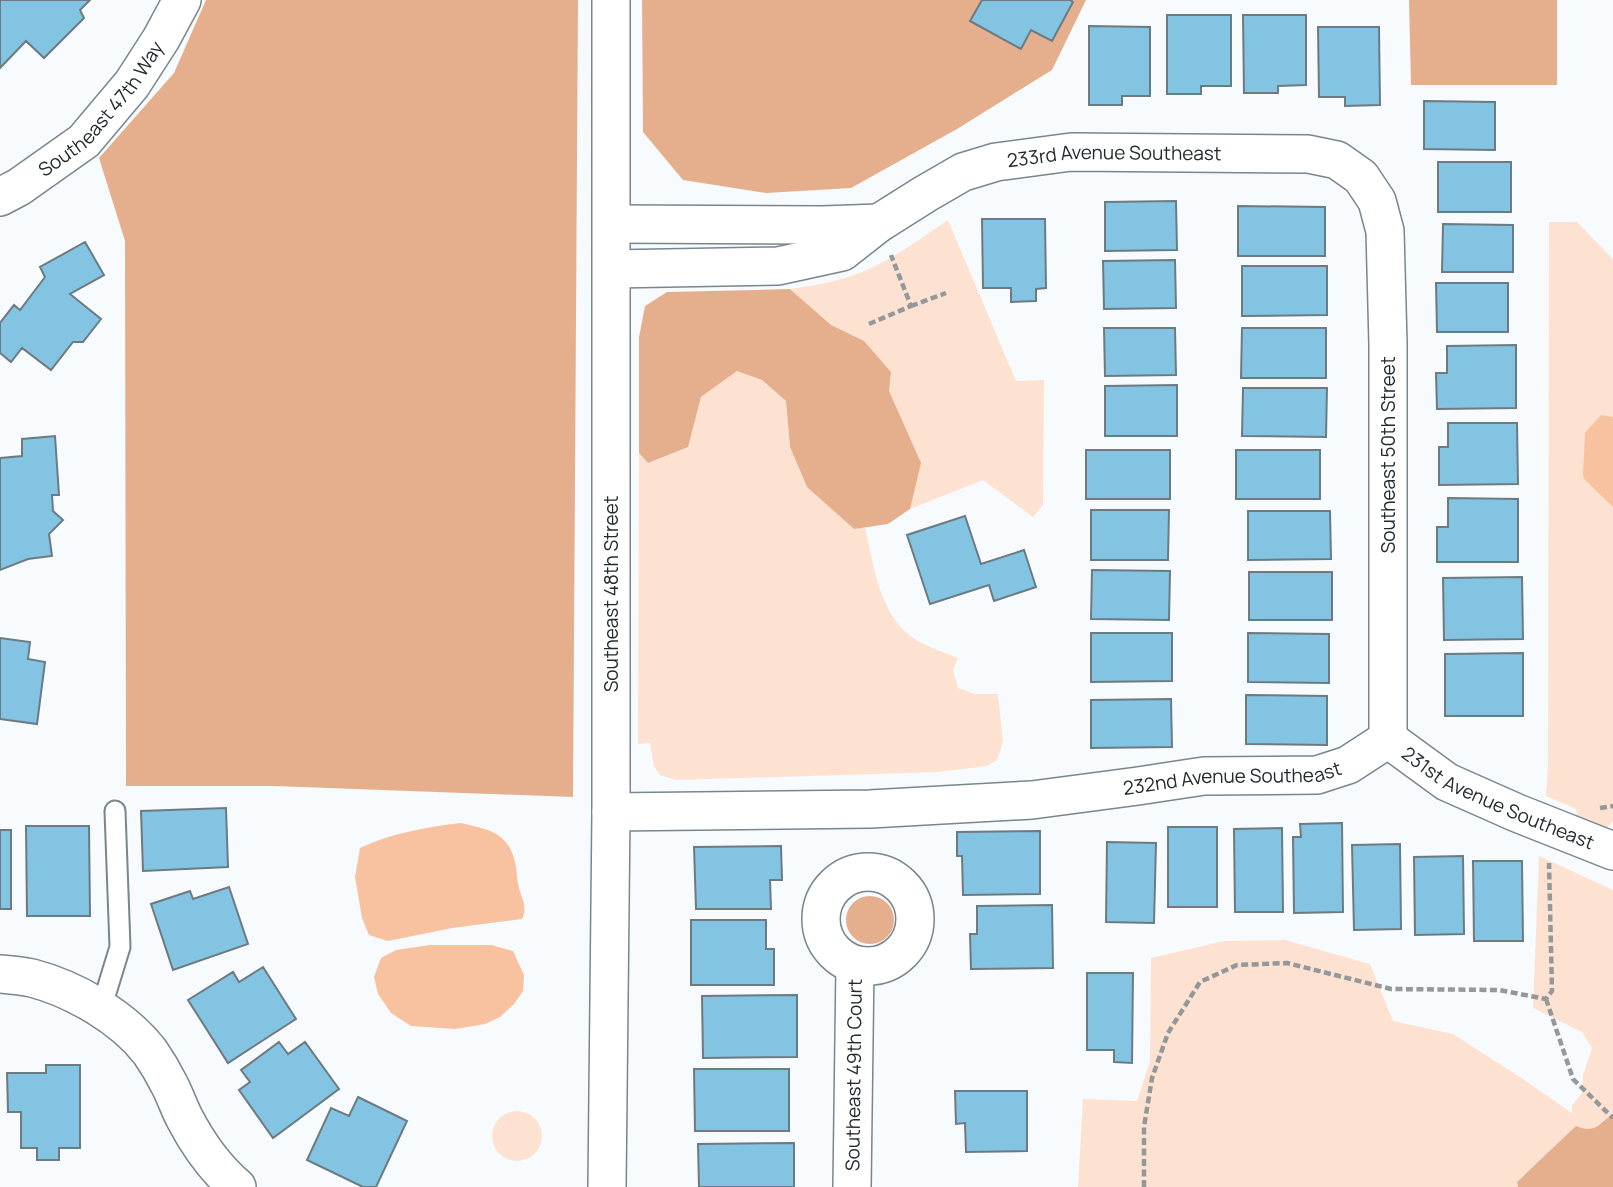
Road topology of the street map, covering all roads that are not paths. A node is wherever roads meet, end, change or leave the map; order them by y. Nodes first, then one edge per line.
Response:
1 (182, 0) edge
2 (611, 0) edge
3 (1361, 177) joint
4 (0, 197) edge
5 (879, 223) junction
6 (612, 224) junction
7 (612, 268) junction
8 (1388, 739) junction
9 (115, 811) dead end
10 (611, 812) junction
11 (1613, 851) edge
12 (855, 965) dead end
13 (0, 974) edge
14 (101, 1009) junction
15 (237, 1187) edge
16 (607, 1187) edge
17 (852, 1187) edge

1 - 4 street, Southeast 47th Way
2 - 6 street, Southeast 48th Street
3 - 5 street, 233rd Avenue Southeast
3 - 8 street, Southeast 50th Street
5 - 6 street, 233rd Avenue Southeast
5 - 7 street, 233rd Avenue Southeast
6 - 7 street, Southeast 48th Street
7 - 10 street, Southeast 48th Street
8 - 10 street, 232nd Avenue Southeast
8 - 11 street, 231st Avenue Southeast
9 - 14 lane
10 - 16 street, Southeast 48th Street
12 - 17 street, Southeast 49th Court
13 - 14 street
14 - 15 street

